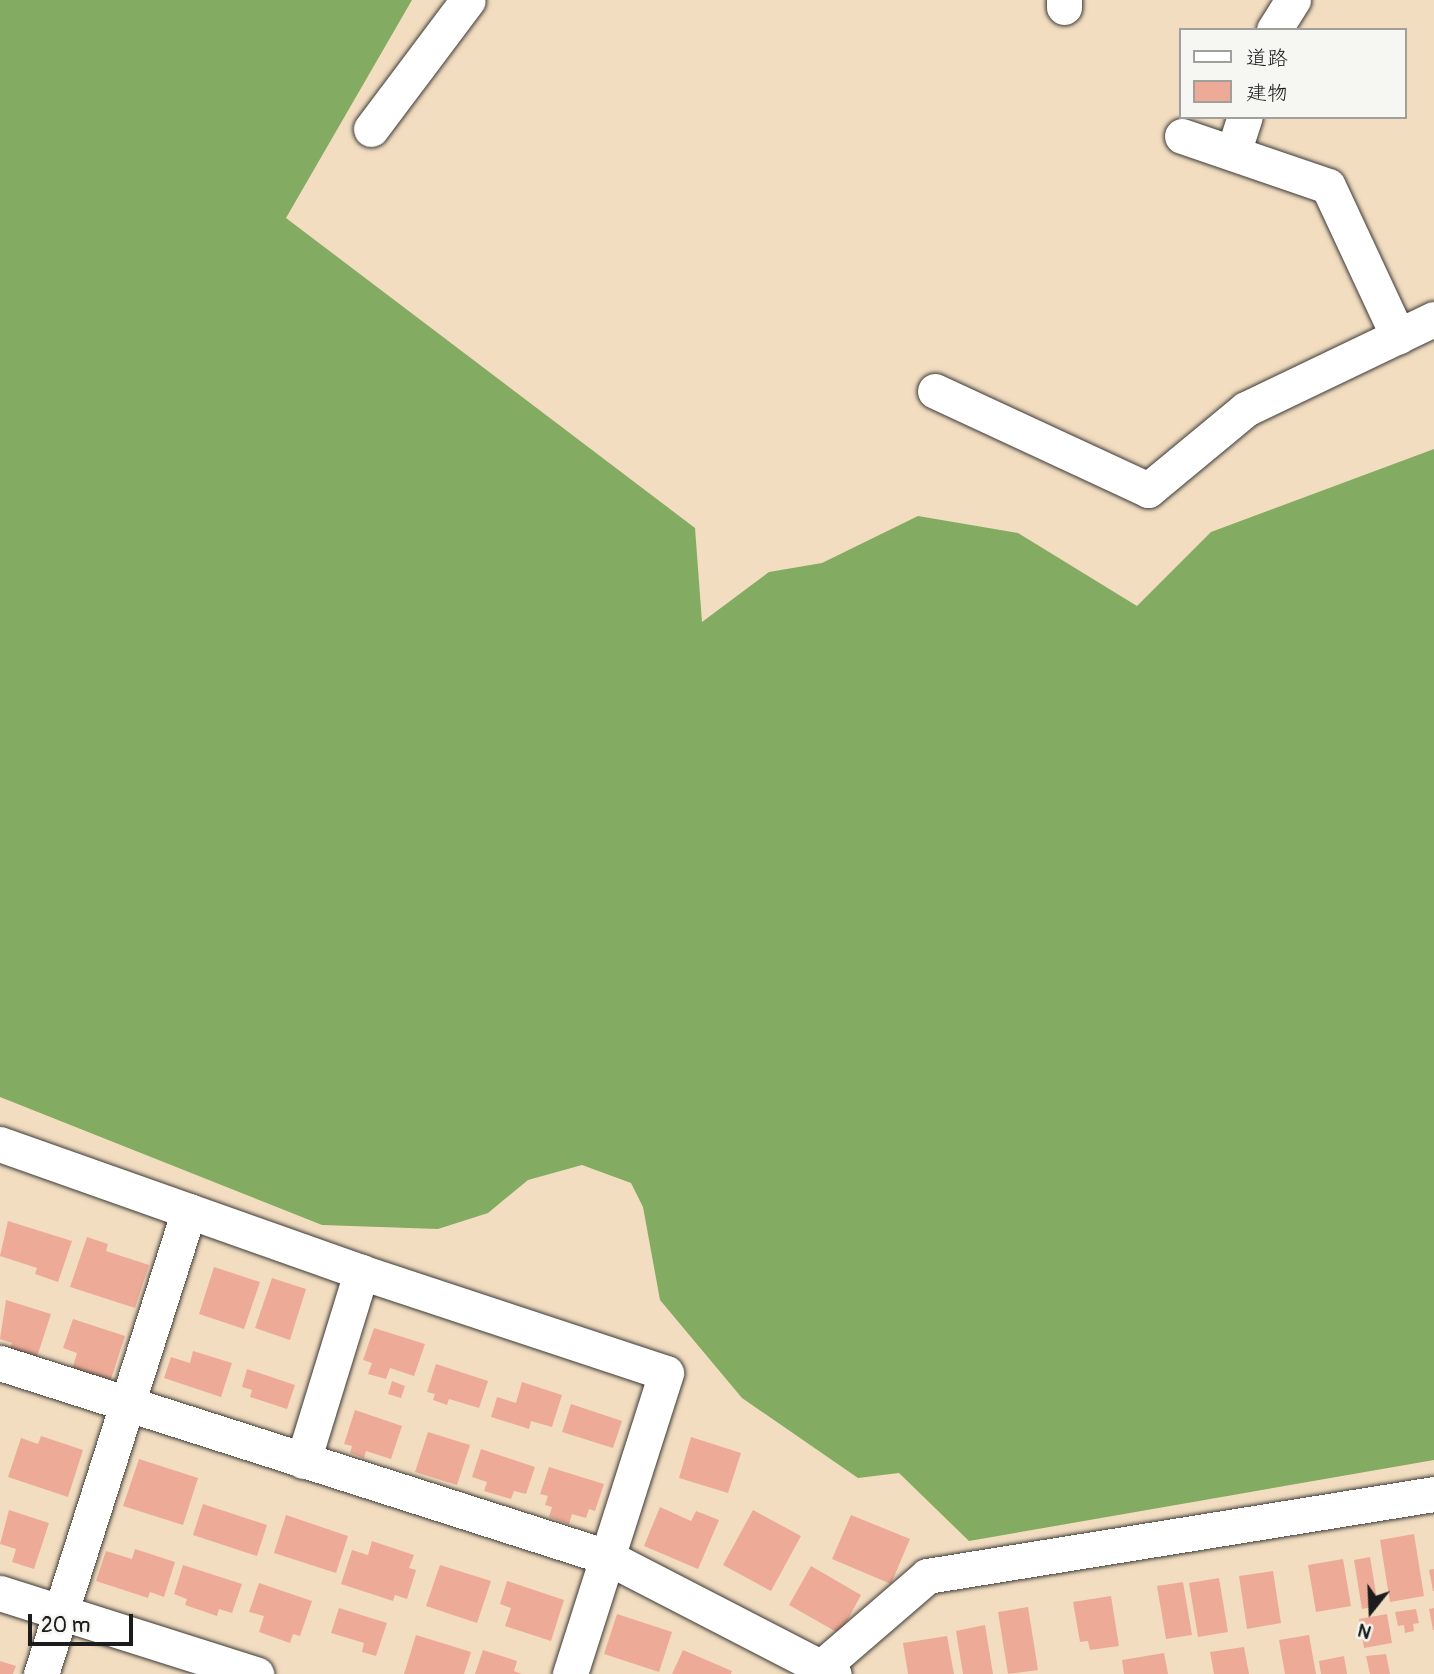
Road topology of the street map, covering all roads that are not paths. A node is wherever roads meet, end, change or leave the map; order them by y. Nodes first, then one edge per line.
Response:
1 (468, 0) edge
2 (1293, 0) edge
3 (1275, 28) edge
4 (1244, 119) edge
5 (371, 129) dead end
6 (1182, 136) dead end
7 (1233, 153) junction
8 (1434, 320) edge
9 (1398, 336) junction
10 (935, 391) dead end
11 (0, 1144) edge
12 (189, 1211) junction
13 (361, 1272) junction
14 (0, 1363) edge
15 (126, 1406) junction
16 (303, 1461) junction
17 (1434, 1494) edge
18 (607, 1557) junction
19 (0, 1593) edge
20 (60, 1612) junction
21 (829, 1670) edge
22 (41, 1674) edge
23 (256, 1674) edge
24 (570, 1674) edge

1 - 5 street
2 - 3 street
4 - 7 street
6 - 7 street
7 - 9 street
8 - 9 street
9 - 10 street
11 - 12 street
12 - 13 street
12 - 15 street
13 - 16 street
13 - 18 street
14 - 15 street
15 - 16 street
15 - 20 street
16 - 18 street
17 - 21 street
18 - 21 street
18 - 24 street
19 - 20 street
20 - 22 street
20 - 23 street

